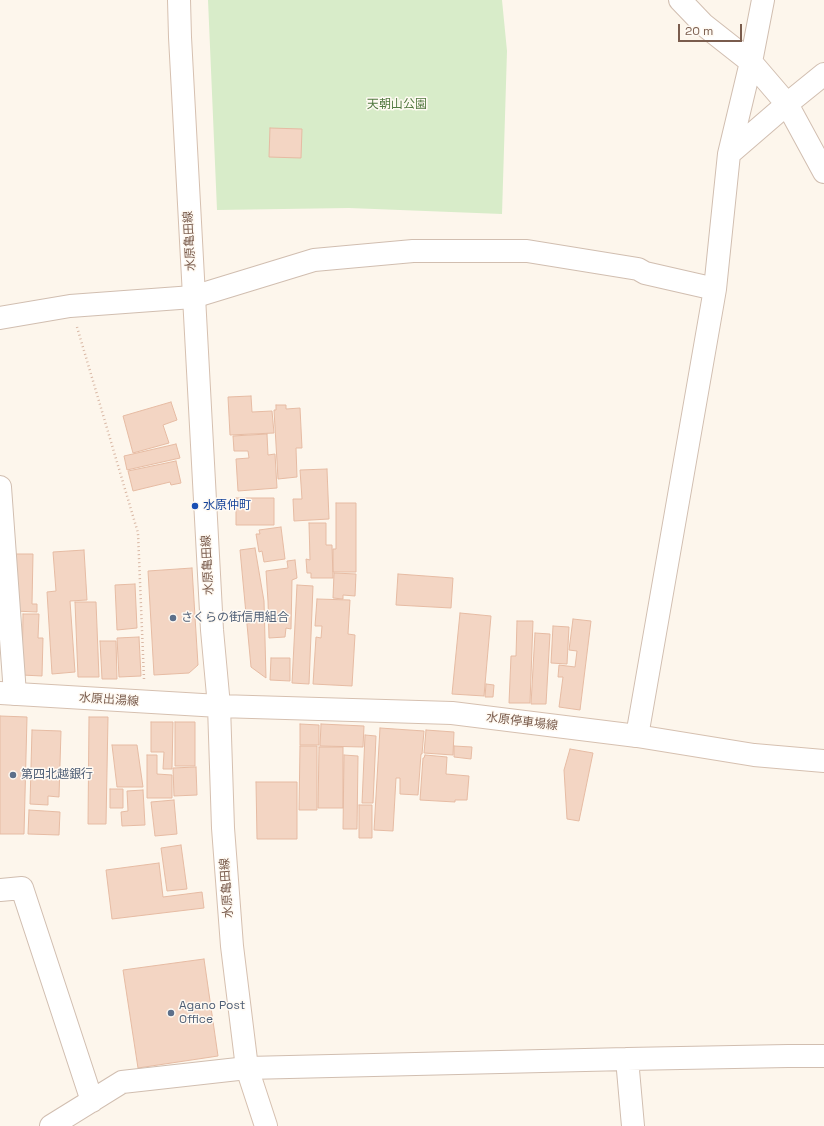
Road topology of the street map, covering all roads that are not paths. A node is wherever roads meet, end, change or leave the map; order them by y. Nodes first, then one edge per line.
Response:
1 (179, 0) edge
2 (680, 0) edge
3 (763, 0) edge
4 (751, 62) junction
5 (824, 74) edge
6 (787, 104) junction
7 (729, 154) junction
8 (824, 172) edge
9 (715, 288) junction
10 (193, 297) junction
11 (0, 318) edge
12 (0, 487) edge
13 (7, 693) edge
14 (219, 706) junction
15 (637, 736) junction
16 (824, 761) edge
17 (0, 890) edge
18 (824, 1056) edge
19 (627, 1059) junction
20 (248, 1068) junction
21 (92, 1101) junction
22 (51, 1126) edge
23 (266, 1126) edge
24 (633, 1126) edge

1 - 10 street, 水原亀田線
2 - 4 street
3 - 4 street
4 - 6 street
4 - 7 street
5 - 6 street
6 - 7 street
6 - 8 street
7 - 9 street
9 - 10 street
9 - 15 street
10 - 11 street
10 - 14 street, 水原亀田線
12 - 13 street
13 - 14 street, 水原出湯線
14 - 15 street, 水原停車場線
14 - 20 street, 水原亀田線
15 - 16 street, 水原停車場線
17 - 21 street
18 - 19 street
19 - 20 street
19 - 24 street
20 - 21 street
20 - 23 street, 水原亀田線
21 - 22 street

